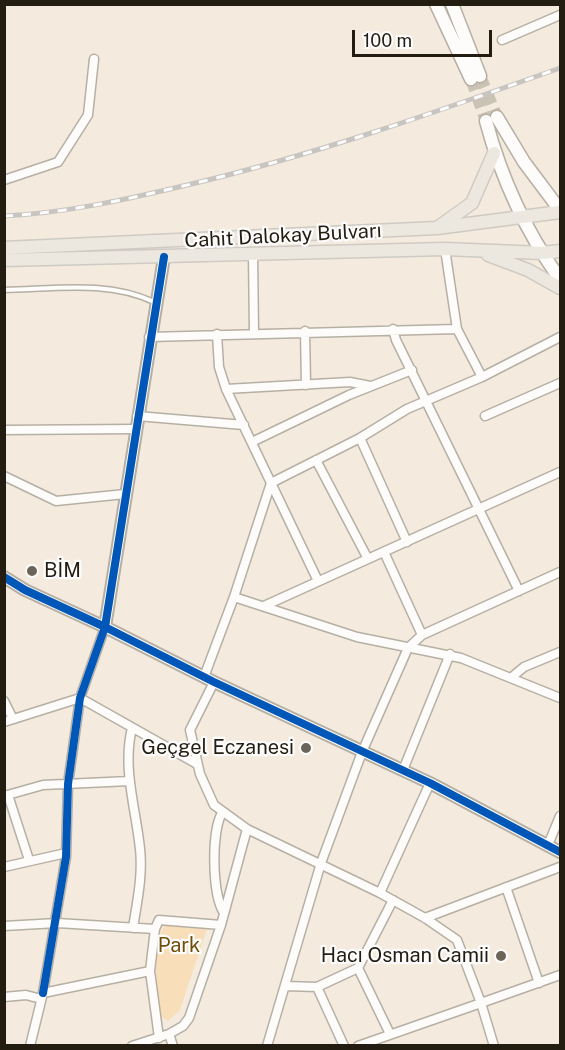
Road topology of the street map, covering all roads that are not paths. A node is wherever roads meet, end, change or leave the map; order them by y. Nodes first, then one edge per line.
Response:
1 (436, 4) edge
2 (452, 4) edge
3 (561, 15) edge
4 (502, 40) dead end
5 (94, 59) dead end
6 (494, 153) junction
7 (4, 180) edge
8 (561, 211) edge
9 (524, 218) junction
10 (437, 228) junction
11 (4, 248) edge
12 (445, 249) junction
13 (476, 251) junction
14 (561, 251) edge
15 (542, 253) junction
16 (253, 254) junction
17 (164, 257) junction
18 (4, 260) edge
19 (561, 279) edge
20 (561, 288) edge
21 (4, 290) edge
22 (156, 302) junction
23 (393, 329) junction
24 (457, 329) junction
25 (305, 332) junction
26 (254, 333) junction
27 (217, 334) junction
28 (149, 337) junction
29 (561, 337) edge
30 (412, 370) junction
31 (482, 377) junction
32 (561, 383) edge
33 (306, 385) junction
34 (370, 386) junction
35 (226, 389) junction
36 (427, 400) junction
37 (136, 416) junction
38 (485, 416) dead end
39 (244, 425) junction
40 (135, 429) junction
41 (4, 430) edge
42 (360, 438) junction
43 (252, 442) junction
44 (316, 460) junction
45 (561, 472) edge
46 (4, 476) edge
47 (271, 483) junction
48 (125, 494) junction
49 (480, 510) junction
50 (407, 542) junction
51 (384, 552) junction
52 (368, 559) junction
53 (561, 572) edge
54 (4, 577) edge
55 (318, 581) junction
56 (4, 585) edge
57 (24, 590) junction
58 (519, 591) junction
59 (234, 597) junction
60 (264, 606) junction
61 (105, 627) junction
62 (422, 635) junction
63 (408, 648) junction
64 (561, 652) edge
65 (450, 654) junction
66 (512, 677) junction
67 (209, 680) junction
68 (80, 698) junction
69 (561, 698) edge
70 (4, 701) edge
71 (9, 720) edge
72 (132, 728) junction
73 (362, 752) junction
74 (196, 764) junction
75 (403, 770) junction
76 (130, 781) junction
77 (430, 783) junction
78 (68, 784) junction
79 (6, 795) edge
80 (222, 813) junction
81 (561, 816) edge
82 (247, 829) junction
83 (548, 845) junction
84 (561, 852) edge
85 (66, 853) junction
86 (29, 860) junction
87 (321, 863) junction
88 (4, 867) edge
89 (561, 867) edge
90 (506, 887) junction
91 (380, 893) junction
92 (393, 900) junction
93 (224, 913) junction
94 (425, 918) junction
95 (57, 923) junction
96 (221, 925) junction
97 (4, 926) edge
98 (133, 928) junction
99 (155, 929) junction
100 (358, 968) junction
101 (150, 970) junction
102 (561, 975) edge
103 (540, 983) junction
104 (286, 986) junction
105 (317, 987) junction
106 (42, 996) junction
107 (4, 997) edge
108 (481, 1003) junction
109 (169, 1034) junction
110 (390, 1034) junction
111 (159, 1038) junction
112 (30, 1046) edge
113 (132, 1046) edge
114 (173, 1046) edge
115 (267, 1046) edge
116 (344, 1046) edge
117 (358, 1046) edge
118 (494, 1046) edge

1 - 2 main road
3 - 4 street
5 - 7 street
6 - 8 main road
6 - 9 main road
6 - 10 main road
8 - 9 main road, Cahit Dalokay Bulvarı
9 - 10 main road, Cahit Dalokay Bulvarı
9 - 15 main road
10 - 11 main road, Cahit Dalokay Bulvarı
12 - 13 main road, Cahit Dalokay Bulvarı
12 - 16 main road, Cahit Dalokay Bulvarı
12 - 24 street
13 - 15 main road, Cahit Dalokay Bulvarı
13 - 20 main road
14 - 15 main road, Cahit Dalokay Bulvarı
15 - 19 main road
16 - 17 main road, Cahit Dalokay Bulvarı
16 - 26 street
17 - 18 main road, Cahit Dalokay Bulvarı
17 - 22 street
21 - 22 lane
22 - 28 street
23 - 24 street
23 - 25 street
23 - 30 street
24 - 31 street
25 - 26 street
25 - 33 street
26 - 27 street
27 - 28 street
27 - 35 street
28 - 37 street
29 - 31 street
30 - 34 street
30 - 36 street
31 - 36 street
32 - 38 street
33 - 34 street
33 - 35 street
34 - 43 street
35 - 39 street
36 - 42 street
36 - 49 street
37 - 39 street
37 - 40 street
39 - 43 street
40 - 41 street
40 - 48 street
42 - 44 street
42 - 50 street
43 - 47 street
44 - 47 street
44 - 52 street
45 - 49 street
46 - 48 street
47 - 55 street
47 - 59 street
48 - 61 street
49 - 50 street
49 - 58 street
50 - 51 street
51 - 52 street
51 - 62 street
52 - 55 street
53 - 58 street
54 - 57 street
55 - 60 street
56 - 57 street
57 - 61 street
58 - 62 street
59 - 60 street
59 - 67 street
60 - 63 street
61 - 67 street
61 - 68 street
62 - 63 street
63 - 65 street
63 - 73 street
64 - 66 street
65 - 66 street
65 - 75 street
66 - 69 street
67 - 73 street
67 - 74 street
68 - 71 street
68 - 72 street
68 - 78 street
70 - 71 street
72 - 74 street
72 - 76 street
73 - 75 street
73 - 87 street
74 - 80 street
75 - 77 street
76 - 78 street
76 - 98 street
77 - 83 street
77 - 91 street
78 - 79 street
78 - 85 street
79 - 86 street
80 - 82 street
80 - 93 street
81 - 83 street
82 - 87 street
82 - 93 street
83 - 84 street
85 - 86 street
85 - 95 street
86 - 88 street
87 - 91 street
87 - 104 street
89 - 90 street
90 - 94 street
90 - 103 street
91 - 92 street
92 - 94 street
92 - 100 street
93 - 96 street
94 - 108 street
95 - 97 street
95 - 98 street
95 - 106 street
96 - 99 street
96 - 109 street
98 - 99 street
99 - 101 street
100 - 105 street
100 - 110 street
101 - 106 street
101 - 111 street
102 - 103 street
103 - 108 street
104 - 105 street
104 - 115 street
105 - 116 street
106 - 107 street
106 - 112 street
108 - 110 street
108 - 118 street
109 - 111 street
109 - 114 street
110 - 117 street
111 - 113 street

